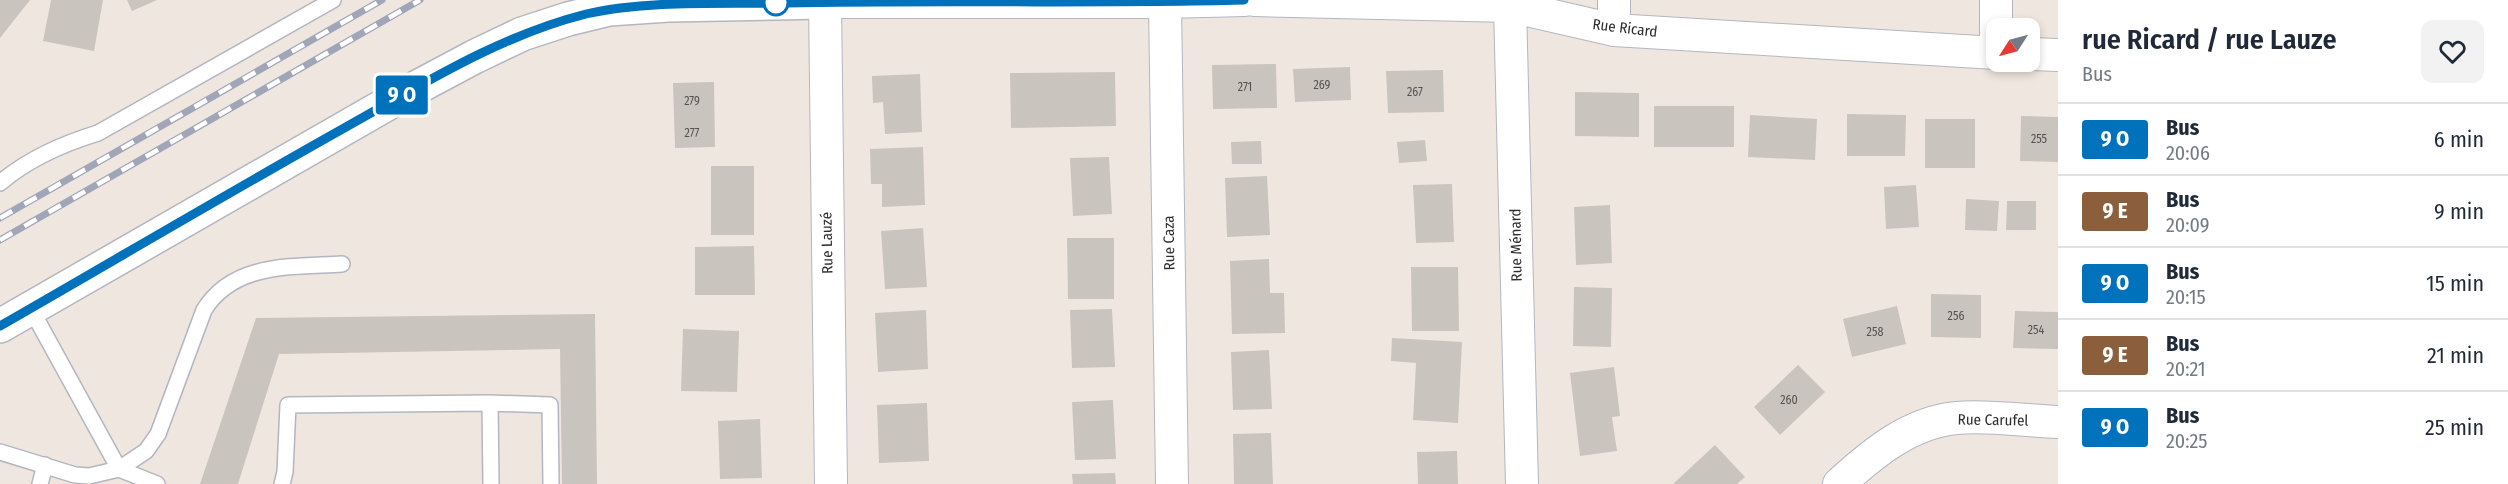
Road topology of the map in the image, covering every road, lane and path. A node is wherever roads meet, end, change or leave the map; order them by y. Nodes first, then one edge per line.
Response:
1 (333, 0) edge
2 (1245, 0) edge
3 (1254, 0) edge
4 (1996, 0) edge
5 (825, 2) junction
6 (1165, 2) junction
7 (1510, 6) junction
8 (1614, 15) edge
9 (1996, 18) edge
10 (1986, 52) edge
11 (2040, 54) edge
12 (2058, 55) edge
13 (0, 183) edge
14 (342, 264) dead end
15 (31, 309) junction
16 (0, 326) edge
17 (490, 403) junction
18 (2058, 422) edge
19 (0, 452) edge
20 (45, 465) junction
21 (119, 469) junction
22 (40, 484) edge
23 (157, 484) edge
24 (282, 484) edge
25 (491, 484) edge
26 (551, 484) edge
27 (831, 484) edge
28 (1172, 484) edge
29 (1522, 484) edge
30 (1839, 484) edge

1 - 13 lane
2 - 6 street
3 - 7 street, Rue Ricard
4 - 9 street
5 - 6 street
5 - 15 street
5 - 27 street, Rue Lauzé
6 - 28 street, Rue Caza
7 - 8 street, Rue Ricard
7 - 29 street, Rue Ménard
8 - 10 street, Rue Ricard
11 - 12 street
14 - 21 lane
15 - 16 street
15 - 21 lane
17 - 24 lane
17 - 25 lane
17 - 26 lane
18 - 30 street, Rue Carufel
19 - 20 lane
20 - 21 lane
20 - 22 lane
21 - 23 lane

